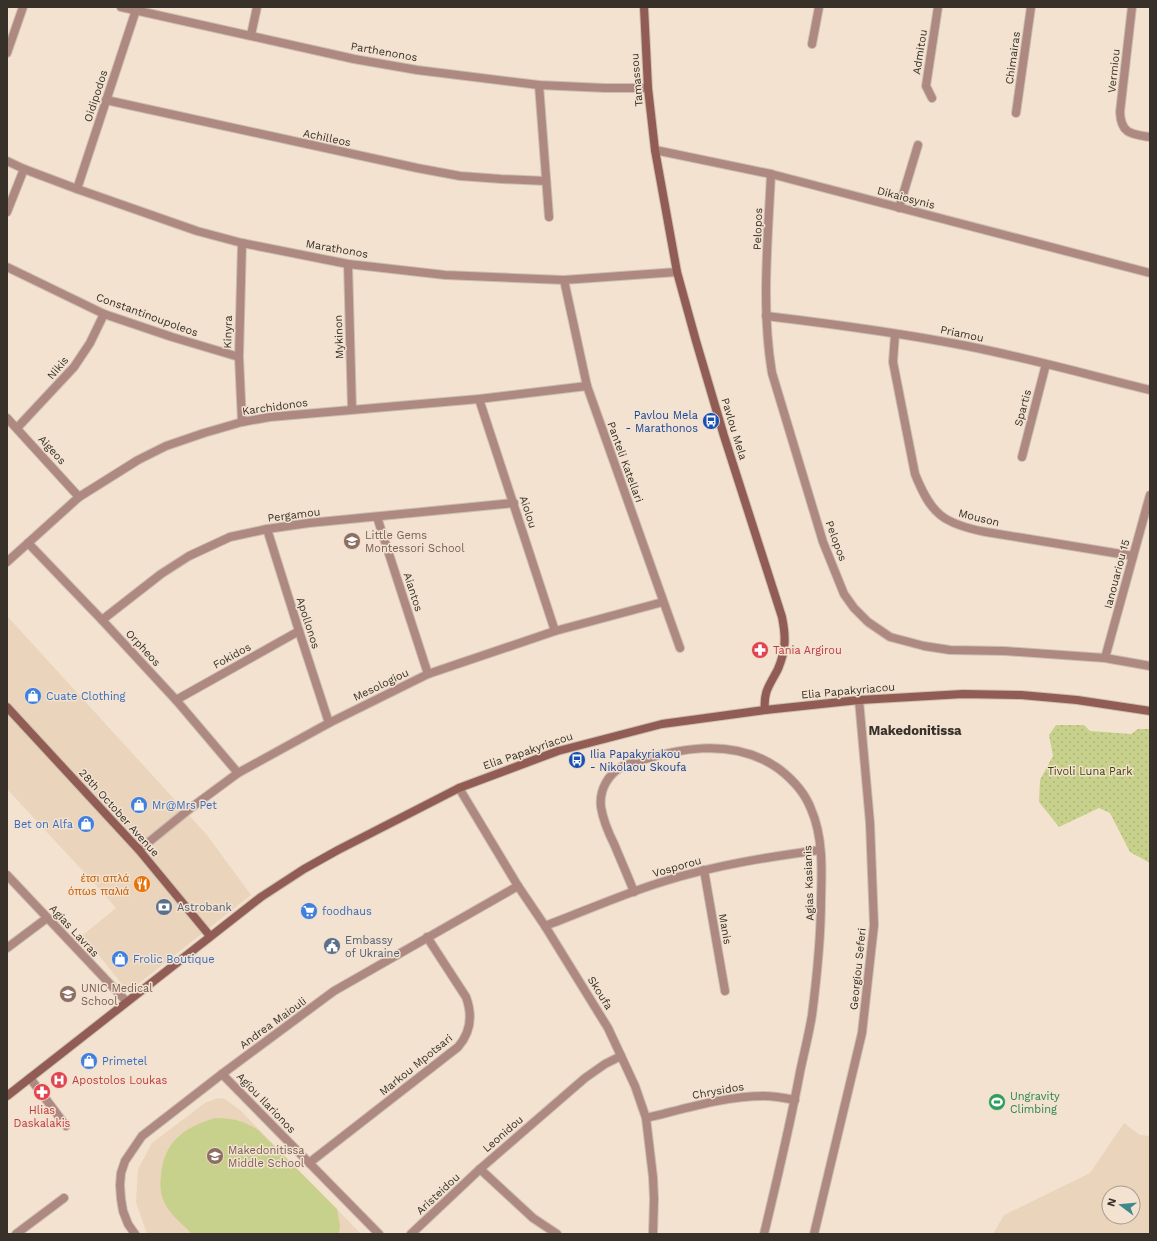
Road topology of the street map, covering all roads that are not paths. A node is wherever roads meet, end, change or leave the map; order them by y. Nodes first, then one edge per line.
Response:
1 (23, 7) edge
2 (120, 7) edge
3 (257, 7) edge
4 (644, 7) edge
5 (819, 7) edge
6 (938, 7) edge
7 (1031, 7) edge
8 (1132, 7) edge
9 (136, 10) junction
10 (251, 35) junction
11 (812, 44) dead end
12 (7, 54) edge
13 (539, 85) junction
14 (648, 88) junction
15 (932, 98) dead end
16 (106, 100) junction
17 (1016, 113) dead end
18 (1150, 137) edge
19 (918, 145) dead end
20 (655, 150) junction
21 (7, 161) edge
22 (24, 169) junction
23 (771, 174) junction
24 (546, 181) junction
25 (77, 189) junction
26 (899, 208) junction
27 (7, 212) edge
28 (549, 217) dead end
29 (242, 242) junction
30 (348, 264) junction
31 (7, 267) edge
32 (677, 272) junction
33 (1150, 273) edge
34 (564, 280) junction
35 (104, 314) junction
36 (766, 316) junction
37 (895, 334) junction
38 (239, 357) junction
39 (1046, 364) junction
40 (587, 386) junction
41 (1150, 390) edge
42 (479, 399) junction
43 (352, 409) junction
44 (7, 418) edge
45 (242, 422) junction
46 (17, 428) junction
47 (1022, 457) dead end
48 (1150, 495) edge
49 (79, 497) junction
50 (514, 503) junction
51 (377, 517) junction
52 (268, 529) junction
53 (28, 543) junction
54 (1133, 556) junction
55 (7, 562) edge
56 (663, 602) junction
57 (102, 620) junction
58 (298, 631) junction
59 (555, 631) junction
60 (680, 648) dead end
61 (1105, 658) junction
62 (1150, 666) edge
63 (428, 674) junction
64 (176, 700) junction
65 (859, 700) junction
66 (7, 707) edge
67 (765, 710) junction
68 (1150, 711) edge
69 (329, 723) junction
70 (238, 773) junction
71 (459, 788) junction
72 (139, 850) junction
73 (820, 850) junction
74 (704, 870) junction
75 (7, 875) edge
76 (518, 886) junction
77 (634, 892) junction
78 (47, 918) junction
79 (546, 926) junction
80 (210, 936) junction
81 (427, 937) junction
82 (7, 948) edge
83 (725, 991) dead end
84 (126, 1002) junction
85 (621, 1056) junction
86 (222, 1074) junction
87 (30, 1078) junction
88 (7, 1096) edge
89 (795, 1100) junction
90 (646, 1118) junction
91 (66, 1126) dead end
92 (309, 1163) junction
93 (480, 1169) junction
94 (64, 1198) dead end
95 (16, 1234) edge
96 (135, 1234) edge
97 (379, 1234) edge
98 (411, 1234) edge
99 (557, 1234) edge
100 (653, 1234) edge
101 (764, 1234) edge
102 (814, 1234) edge

1 - 12 street
2 - 9 street, Parthenonos
3 - 10 street
4 - 14 main road, Tamassou
5 - 11 street
6 - 15 street, Admitou
7 - 17 street, Chimairas
8 - 18 street, Vermiou
9 - 10 street, Parthenonos
9 - 16 street, Oidipodos
10 - 13 street, Parthenonos
13 - 14 street, Parthenonos
13 - 24 street
14 - 20 main road, Tamassou
16 - 24 street, Achilleos
16 - 25 street, Oidipodos
19 - 26 street
20 - 23 street, Dikaiosynis
20 - 32 main road, Pavlou Mela
21 - 22 street, Marathonos
22 - 25 street, Marathonos
22 - 27 street
23 - 26 street, Dikaiosynis
23 - 36 street, Pelopos
24 - 28 street
25 - 29 street, Marathonos
26 - 33 street, Dikaiosynis
29 - 30 street, Marathonos
29 - 38 street, Kinyra
30 - 34 street, Marathonos
30 - 43 street, Mykinon
31 - 35 street, Constantinoupoleos
32 - 34 street, Marathonos
32 - 67 main road, Pavlou Mela
34 - 40 street, Panteli Katellari
35 - 38 street, Constantinoupoleos
35 - 46 street, Nikis
36 - 37 street, Priamou
36 - 61 street, Pelopos
37 - 39 street, Priamou
37 - 54 street, Mouson
38 - 45 street, Kinyra
39 - 41 street, Priamou
39 - 47 street, Spartis
40 - 42 street, Karchidonos
40 - 56 street, Panteli Katellari
42 - 43 street, Karchidonos
42 - 50 street, Aiolou
43 - 45 street, Karchidonos
44 - 46 street, Aigeos
45 - 49 street, Karchidonos
46 - 49 street, Aigeos
48 - 54 street, Ianouariou 15
49 - 53 street, Karchidonos
50 - 51 street, Pergamou
50 - 59 street, Aiolou
51 - 52 street, Pergamou
51 - 63 street, Aiantos
52 - 57 street, Pergamou
52 - 58 street, Apollonos
53 - 55 street, Karchidonos
53 - 57 street, Orpheos
54 - 61 street, Ianouariou 15
56 - 59 street, Mesologiou
56 - 60 street, Panteli Katellari
57 - 64 street, Orpheos
58 - 64 street, Fokidos
58 - 69 street, Apollonos
59 - 63 street, Mesologiou
61 - 62 street, Pelopos
63 - 69 street, Mesologiou
64 - 70 street, Orpheos
65 - 67 main road, Elia Papakyriacou
65 - 68 main road, Elia Papakyriacou
65 - 102 street, Georgiou Seferi
66 - 72 main road, 28th October Avenue
67 - 71 main road, Elia Papakyriacou
69 - 70 street, Mesologiou
70 - 72 street, Mesologiou
71 - 76 street, Skoufa
71 - 80 main road, Elia Papakyriacou
72 - 80 main road, 28th October Avenue
73 - 74 street, Vosporou
73 - 77 street, Agias Kasianis
73 - 89 street, Agias Kasianis
74 - 77 street, Vosporou
74 - 83 street, Manis
75 - 78 street, Agias Lavras
76 - 79 street, Skoufa
76 - 81 street, Andrea Maiouli
77 - 79 street, Vosporou
78 - 82 street
78 - 84 street, Agias Lavras
79 - 85 street, Skoufa
80 - 84 main road, Elia Papakyriacou
81 - 86 street, Andrea Maiouli
81 - 92 street, Markou Mpotsari
84 - 87 main road, Elia Papakyriacou
85 - 90 street, Skoufa
85 - 93 street, Leonidou
86 - 92 street, Agiou Ilarionos
86 - 96 street, Andrea Maiouli
87 - 88 main road, Elia Papakyriacou
87 - 91 street
89 - 90 street, Chrysidos
89 - 101 street, Agias Kasianis
90 - 100 street, Skoufa
92 - 97 street, Agiou Ilarionos
93 - 98 street, Aristeidou
93 - 99 street, Leonidou
94 - 95 street

